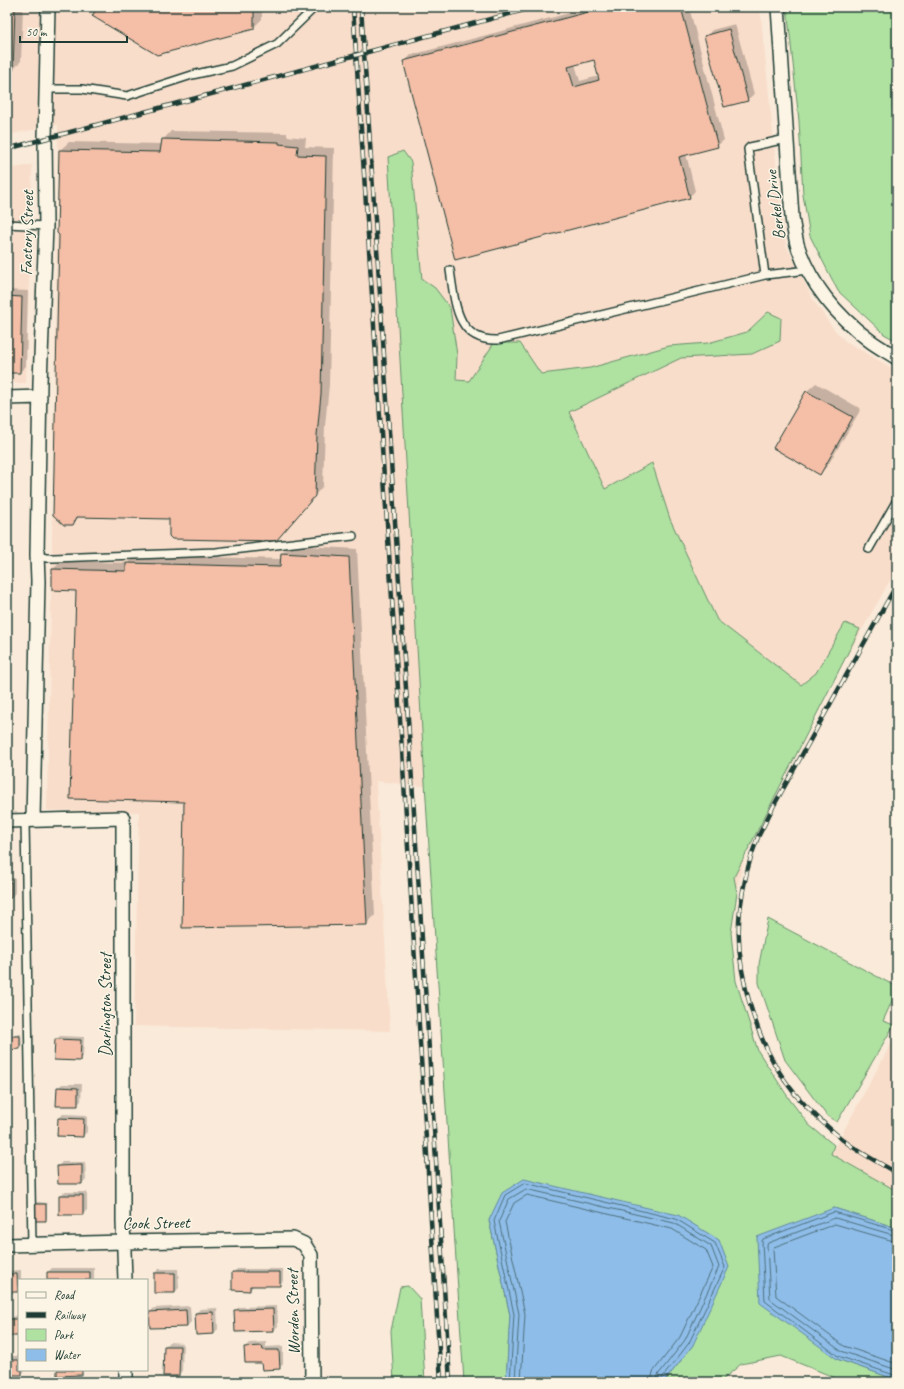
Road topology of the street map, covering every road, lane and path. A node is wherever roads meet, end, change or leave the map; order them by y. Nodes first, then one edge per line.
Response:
1 (48, 7) edge
2 (312, 7) edge
3 (778, 7) edge
4 (46, 89) junction
5 (786, 140) junction
6 (7, 224) edge
7 (46, 226) junction
8 (450, 270) dead end
9 (808, 270) junction
10 (764, 275) junction
11 (897, 358) edge
12 (40, 397) junction
13 (7, 398) edge
14 (897, 500) edge
15 (353, 536) dead end
16 (869, 549) dead end
17 (37, 555) junction
18 (7, 821) edge
19 (29, 821) junction
20 (124, 1242) junction
21 (304, 1244) joint
22 (32, 1245) junction
23 (7, 1246) edge
24 (124, 1279) edge
25 (126, 1371) edge
26 (126, 1382) edge
27 (312, 1382) edge

1 - 4 street, Factory Street
2 - 4 lane
3 - 5 street, Berkel Drive
4 - 7 street, Factory Street
5 - 9 street, Berkel Drive
5 - 10 lane
6 - 7 lane
7 - 12 street, Factory Street
8 - 10 lane
9 - 10 lane
9 - 11 street, Berkel Drive
12 - 13 street
12 - 17 street, Factory Street
14 - 16 lane
15 - 17 lane
17 - 19 street, Factory Street
18 - 19 street
19 - 20 street, Darlington Street
19 - 22 lane
20 - 21 street, Cook Street
20 - 22 street, Cook Street
20 - 24 street, Darlington Street
21 - 27 street, Worden Street
22 - 23 street, Cook Street
25 - 26 street

